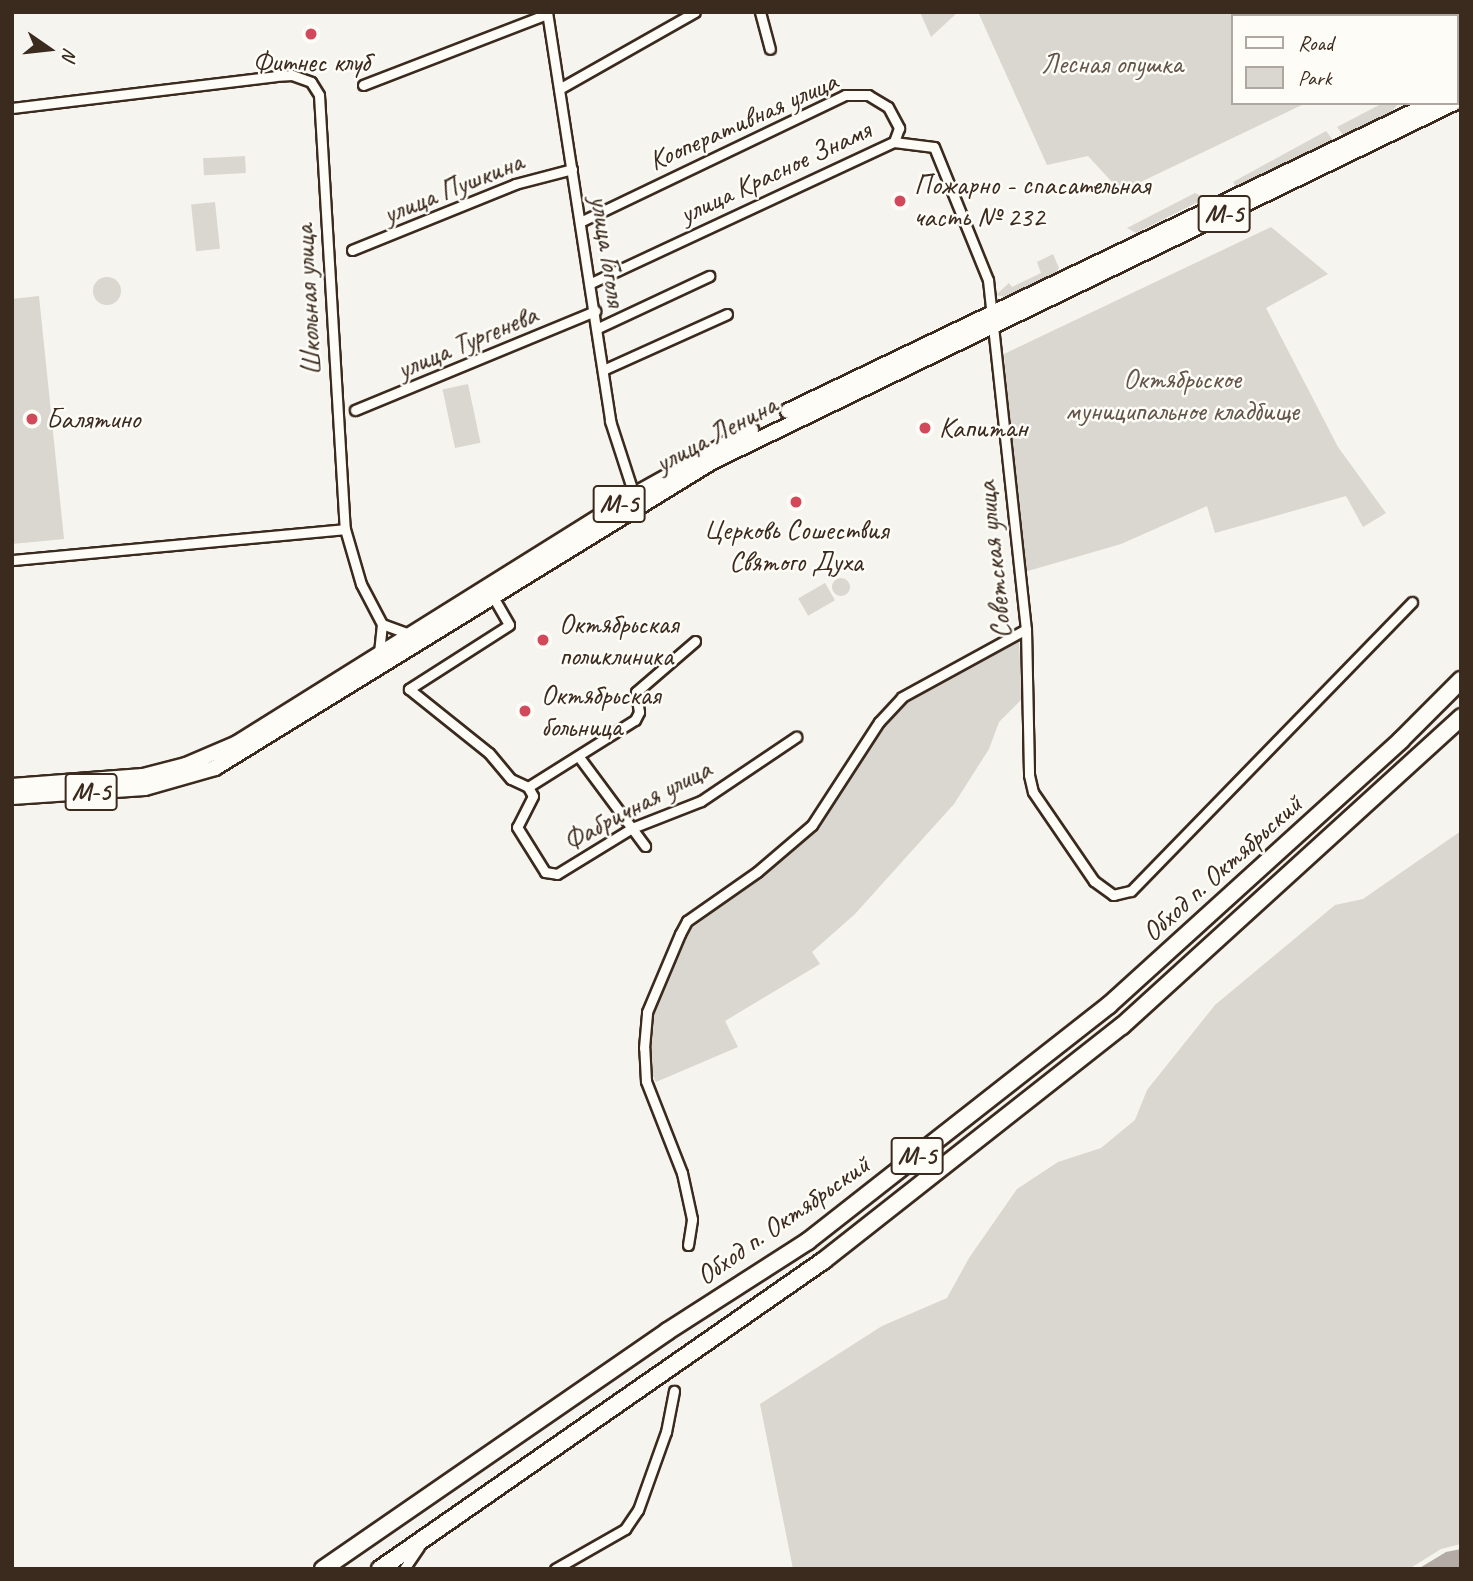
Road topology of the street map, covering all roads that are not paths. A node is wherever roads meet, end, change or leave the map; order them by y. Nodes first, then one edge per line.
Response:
1 (695, 12) edge
2 (760, 12) edge
3 (547, 13) edge
4 (770, 49) dead end
5 (363, 85) dead end
6 (559, 89) junction
7 (1451, 105) edge
8 (12, 108) edge
9 (1408, 108) edge
10 (894, 142) junction
11 (572, 169) junction
12 (580, 222) junction
13 (352, 250) dead end
14 (709, 276) dead end
15 (591, 283) junction
16 (595, 312) junction
17 (727, 314) dead end
18 (992, 319) junction
19 (597, 328) junction
20 (603, 370) junction
21 (355, 410) dead end
22 (634, 495) junction
23 (345, 528) junction
24 (12, 559) edge
25 (492, 595) junction
26 (1412, 601) dead end
27 (382, 624) junction
28 (1026, 629) junction
29 (409, 634) junction
30 (695, 641) dead end
31 (378, 654) junction
32 (1461, 680) edge
33 (1461, 717) edge
34 (796, 737) dead end
35 (579, 757) junction
36 (12, 786) edge
37 (528, 787) junction
38 (12, 797) edge
39 (632, 828) junction
40 (645, 846) dead end
41 (688, 1245) dead end
42 (674, 1391) dead end
43 (427, 1535) junction
44 (323, 1569) edge
45 (380, 1569) edge
46 (404, 1569) edge
47 (555, 1569) edge

1 - 6 street
2 - 4 street
3 - 5 street
3 - 6 street, улица Гоголя
6 - 11 street, улица Гоголя
7 - 18 main road, улица Ленина / М-5
8 - 23 street, Школьная улица
9 - 18 main road, улица Ленина / М-5
10 - 12 street, Кооперативная улица
10 - 15 street, улица Красное Знамя
10 - 18 street, улица Красное Знамя
11 - 12 street, улица Гоголя
11 - 13 street, улица Пушкина
12 - 15 street, улица Гоголя
14 - 19 street
15 - 16 street, улица Гоголя
16 - 19 street, улица Гоголя
16 - 21 street, улица Тургенева
17 - 20 street
18 - 22 main road, улица Ленина / М-5
18 - 25 main road, улица Ленина / М-5
18 - 28 street, Советская улица
19 - 20 street, улица Гоголя
20 - 22 street, улица Гоголя
22 - 29 main road, улица Ленина / М-5
23 - 24 street
23 - 27 street, Школьная улица
25 - 37 street
25 - 38 main road, улица Ленина / М-5
26 - 28 street, Советская улица
27 - 29 street
27 - 31 street
28 - 41 street
29 - 31 main road, улица Ленина / М-5
30 - 35 street
31 - 36 main road, улица Ленина / М-5
32 - 44 highway, Обход п. Октябрьский / М-5
33 - 43 highway, Обход п. Октябрьский / М-5
34 - 39 street, Фабричная улица
35 - 37 street
35 - 39 street
37 - 39 street, Фабричная улица
39 - 40 street
42 - 47 street
43 - 45 highway, Обход п. Октябрьский / М-5
43 - 46 street

